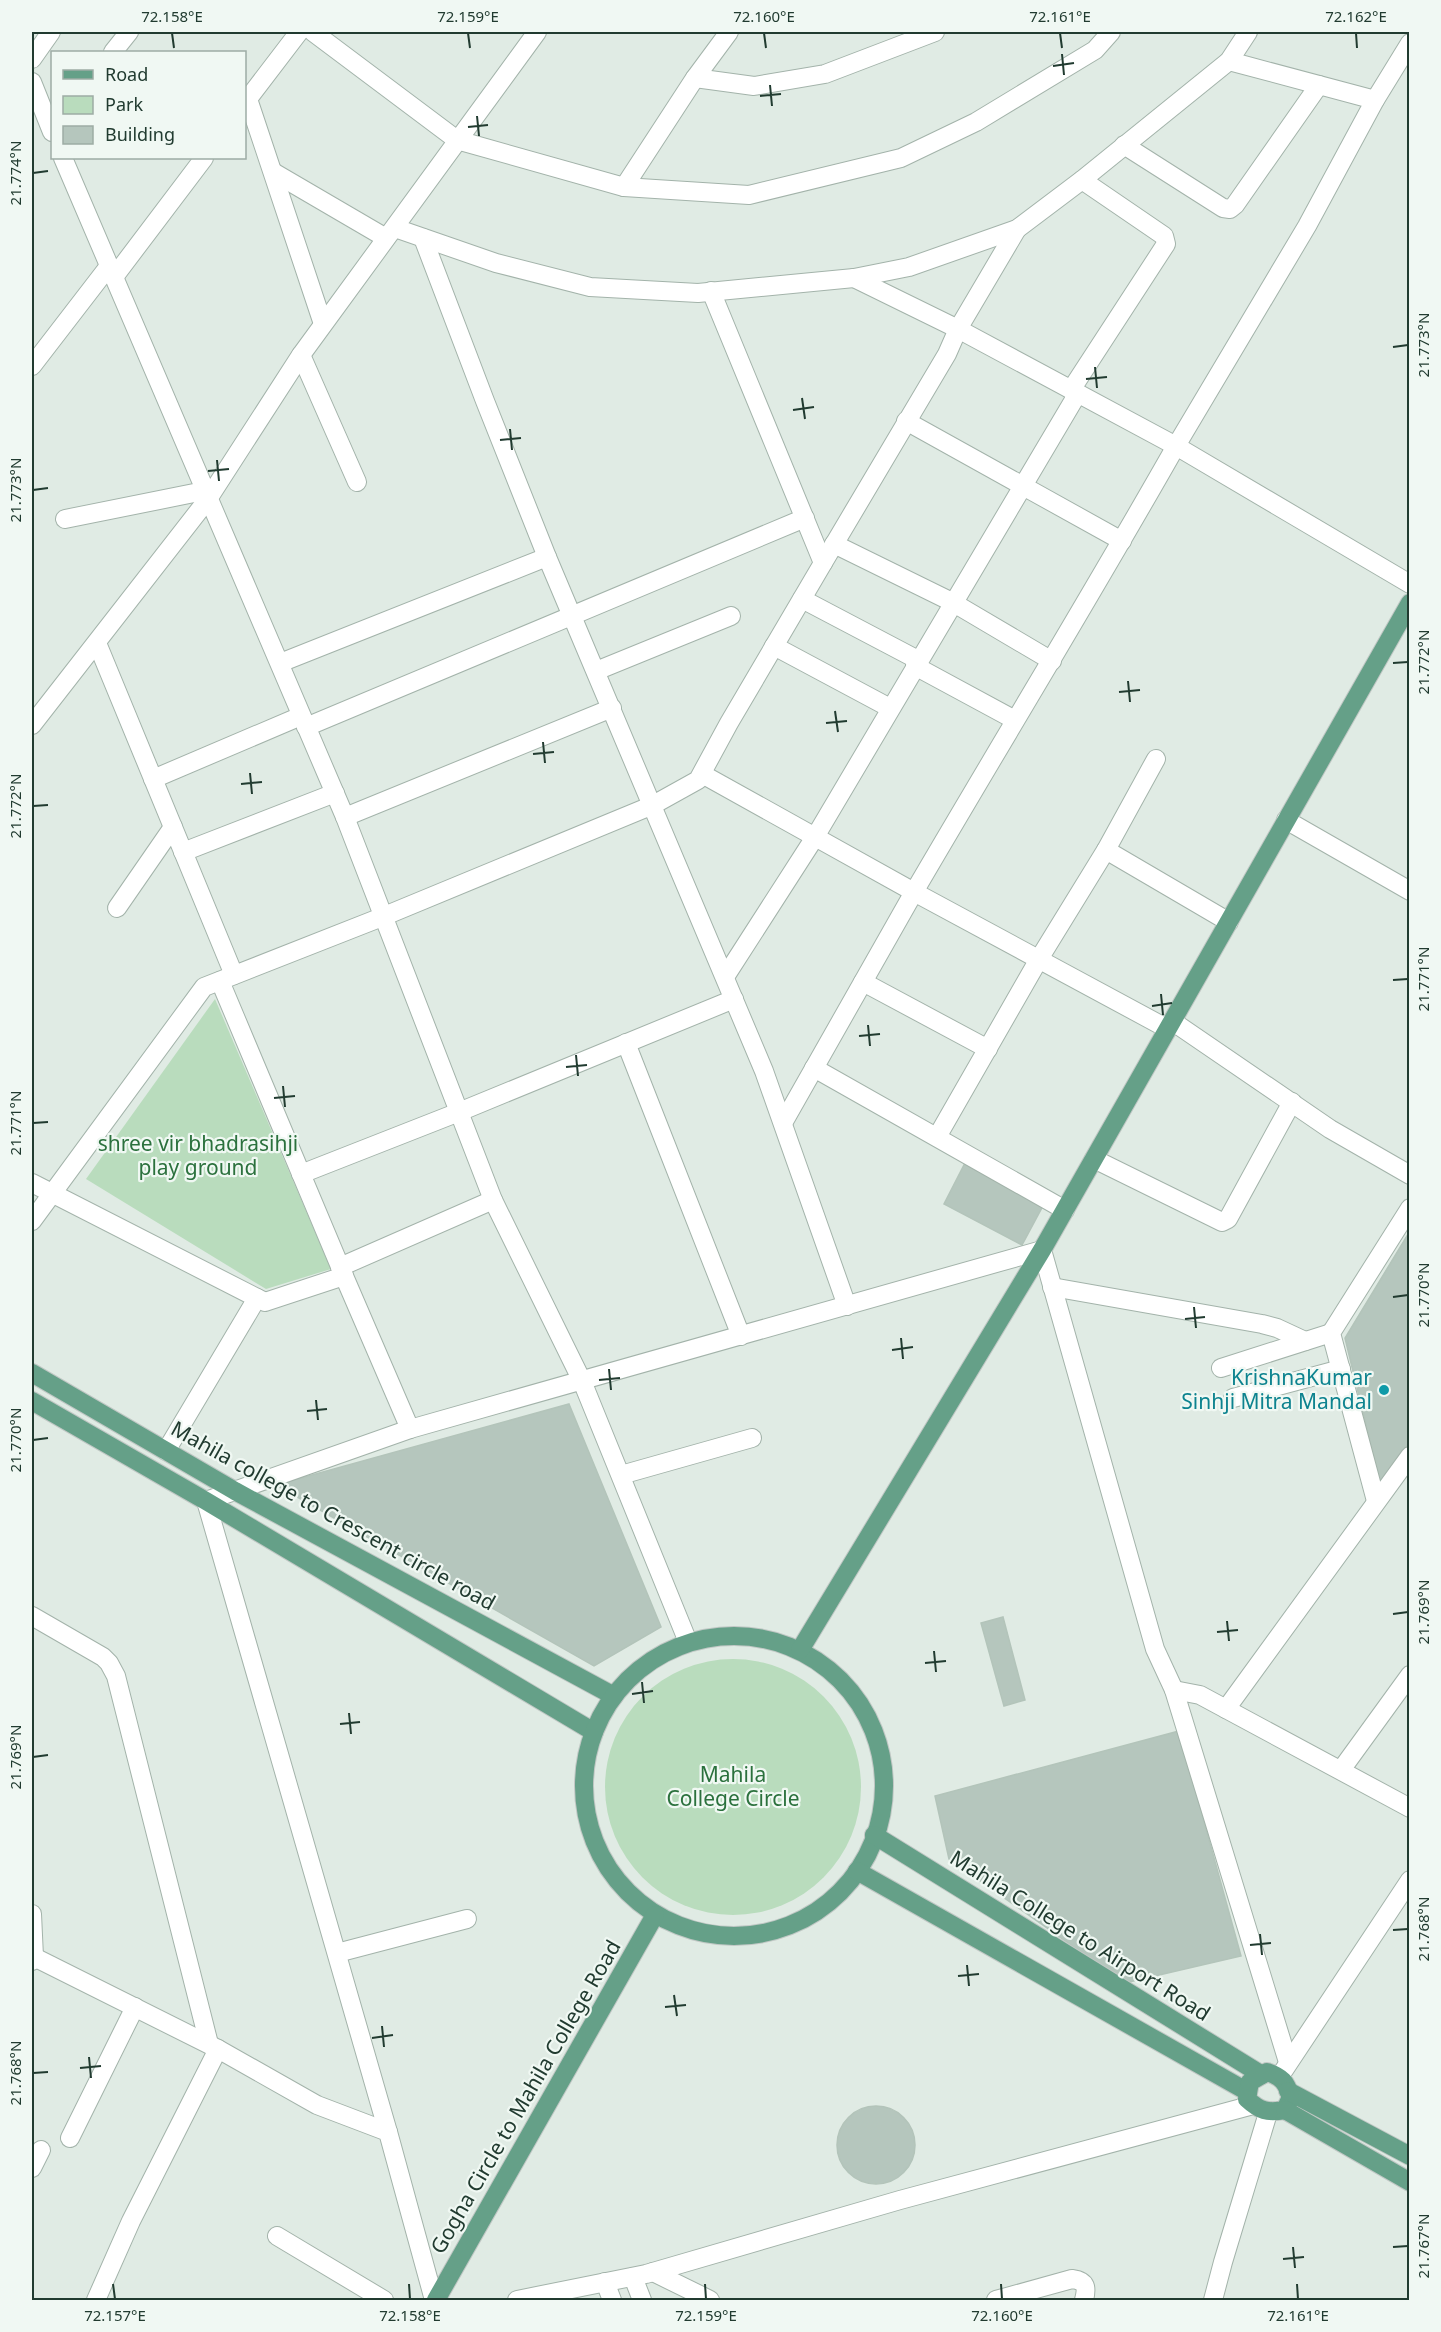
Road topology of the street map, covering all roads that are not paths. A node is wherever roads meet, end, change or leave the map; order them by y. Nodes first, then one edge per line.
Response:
1 (51, 32) edge
2 (129, 32) edge
3 (299, 32) edge
4 (313, 32) edge
5 (537, 32) edge
6 (729, 32) edge
7 (935, 32) edge
8 (1111, 32) edge
9 (1248, 32) edge
10 (1410, 43) edge
11 (114, 51) edge
12 (32, 59) edge
13 (1229, 61) junction
14 (695, 78) junction
15 (32, 82) edge
16 (1319, 85) junction
17 (1375, 100) junction
18 (246, 101) edge
19 (51, 130) edge
20 (457, 140) junction
21 (1124, 145) junction
22 (63, 159) edge
23 (203, 159) edge
24 (273, 172) junction
25 (1082, 180) junction
26 (624, 187) junction
27 (1017, 229) junction
28 (390, 233) junction
29 (423, 238) junction
30 (112, 272) junction
31 (854, 278) junction
32 (711, 291) junction
33 (323, 324) junction
34 (958, 329) junction
35 (301, 355) junction
36 (32, 366) edge
37 (1075, 392) junction
38 (906, 421) junction
39 (1176, 446) junction
40 (357, 482) dead end
41 (1024, 486) junction
42 (206, 495) junction
43 (805, 518) junction
44 (65, 519) dead end
45 (1122, 541) junction
46 (834, 544) junction
47 (547, 557) junction
48 (823, 563) junction
49 (1410, 584) edge
50 (802, 598) junction
51 (952, 602) junction
52 (1410, 603) edge
53 (572, 615) junction
54 (731, 616) dead end
55 (96, 644) junction
56 (774, 646) junction
57 (1052, 661) junction
58 (280, 663) junction
59 (917, 663) junction
60 (597, 671) junction
61 (612, 708) junction
62 (890, 708) junction
63 (1015, 720) junction
64 (304, 721) junction
65 (32, 725) edge
66 (1156, 759) dead end
67 (702, 774) junction
68 (153, 779) junction
69 (335, 793) junction
70 (653, 806) junction
71 (345, 817) junction
72 (1286, 820) junction
73 (173, 827) junction
74 (815, 837) junction
75 (1106, 850) junction
76 (183, 852) junction
77 (1410, 891) edge
78 (914, 892) junction
79 (117, 908) dead end
80 (382, 917) junction
81 (1228, 922) junction
82 (1039, 959) junction
83 (725, 977) junction
84 (227, 978) junction
85 (863, 982) junction
86 (734, 999) junction
87 (1170, 1025) junction
88 (626, 1043) junction
89 (988, 1049) junction
90 (814, 1068) junction
91 (1292, 1102) junction
92 (459, 1112) junction
93 (783, 1123) junction
94 (937, 1137) junction
95 (1094, 1159) junction
96 (301, 1174) junction
97 (1410, 1175) edge
98 (32, 1183) edge
99 (50, 1194) junction
100 (493, 1200) junction
101 (1410, 1208) edge
102 (1065, 1210) junction
103 (32, 1221) edge
104 (1042, 1250) junction
105 (342, 1272) junction
106 (1052, 1287) junction
107 (257, 1298) junction
108 (847, 1306) junction
109 (1331, 1333) junction
110 (741, 1336) junction
111 (1305, 1341) junction
112 (1221, 1368) dead end
113 (1341, 1370) junction
114 (32, 1373) edge
115 (582, 1381) junction
116 (1233, 1398) dead end
117 (32, 1401) edge
118 (410, 1429) junction
119 (752, 1438) dead end
120 (166, 1451) junction
121 (1410, 1456) edge
122 (621, 1475) junction
123 (235, 1491) junction
124 (206, 1500) junction
125 (1376, 1501) junction
126 (32, 1616) edge
127 (688, 1642) junction
128 (800, 1650) junction
129 (1410, 1675) edge
130 (1174, 1690) junction
131 (614, 1695) junction
132 (1226, 1708) junction
133 (594, 1732) junction
134 (1341, 1770) junction
135 (1410, 1808) edge
136 (874, 1835) junction
137 (857, 1870) junction
138 (1410, 1880) edge
139 (32, 1914) edge
140 (655, 1915) junction
141 (467, 1919) dead end
142 (337, 1953) junction
143 (32, 1958) edge
144 (135, 2007) junction
145 (213, 2047) junction
146 (1280, 2076) junction
147 (1264, 2105) junction
148 (388, 2132) junction
149 (70, 2139) dead end
150 (41, 2150) dead end
151 (1410, 2156) edge
152 (32, 2168) edge
153 (1410, 2182) edge
154 (277, 2236) dead end
155 (653, 2272) junction
156 (633, 2277) junction
157 (606, 2282) junction
158 (96, 2301) edge
159 (384, 2301) edge
160 (435, 2301) edge
161 (517, 2301) edge
162 (612, 2301) edge
163 (642, 2301) edge
164 (710, 2301) edge
165 (996, 2301) edge
166 (1084, 2301) edge
167 (1214, 2301) edge

1 - 12 street
2 - 11 street
3 - 18 street
4 - 20 street
5 - 20 street
6 - 14 street
7 - 14 street
8 - 26 street
9 - 13 street
10 - 17 street
13 - 16 street
13 - 21 street
14 - 26 street
15 - 19 street
16 - 17 street
16 - 21 street
17 - 39 street
18 - 24 street
20 - 26 street
20 - 28 street
21 - 25 street
22 - 30 street
23 - 30 street
24 - 28 street
24 - 33 street
25 - 27 street
25 - 37 street
27 - 31 street
27 - 34 street
28 - 29 street
28 - 33 street
29 - 32 street
29 - 47 street
30 - 36 street
30 - 42 street
31 - 32 street
31 - 34 street
32 - 43 street
33 - 35 street
34 - 37 street
34 - 38 street
35 - 40 street
35 - 42 street
37 - 39 street
37 - 41 street
38 - 41 street
38 - 46 street
39 - 45 street
39 - 49 street
41 - 45 street
41 - 51 street
42 - 44 street
42 - 55 street
42 - 58 street
43 - 48 street
43 - 53 street
45 - 57 street
46 - 48 street
46 - 51 street
47 - 53 street
47 - 58 street
48 - 50 street
50 - 56 street
50 - 59 street
51 - 57 street
51 - 59 street
52 - 72 main road
53 - 60 street
53 - 64 street
54 - 60 street
55 - 65 street
55 - 68 street
56 - 62 street
56 - 67 street
57 - 63 street
58 - 64 street
59 - 62 street
59 - 63 street
60 - 61 street
61 - 70 street
61 - 71 street
62 - 74 street
63 - 78 street
64 - 68 street
64 - 69 street
66 - 75 street
67 - 70 street
67 - 74 street
68 - 73 street
69 - 71 street
69 - 76 street
70 - 80 street
70 - 83 street
71 - 80 street
72 - 77 street
72 - 81 main road
73 - 76 street
73 - 79 street
74 - 78 street
74 - 83 street
75 - 81 street
75 - 82 street
76 - 84 street
78 - 82 street
78 - 85 street
80 - 84 street
80 - 92 street
81 - 87 main road
82 - 87 street
82 - 89 street
83 - 86 street
84 - 96 street
84 - 99 street
85 - 89 street
85 - 90 street
86 - 88 street
86 - 93 street
87 - 91 street
87 - 95 main road
88 - 92 street
88 - 110 street
89 - 94 street
90 - 93 street
90 - 94 street
91 - 95 street
91 - 97 street
92 - 96 street
92 - 100 street
93 - 108 street
94 - 102 street
95 - 102 main road
96 - 105 street
98 - 99 street
99 - 103 street
99 - 107 street
100 - 105 street
100 - 115 street
101 - 109 street
102 - 104 main road
104 - 106 street
104 - 108 street
104 - 128 main road
105 - 107 street
105 - 118 street
106 - 111 street
106 - 130 street
107 - 120 street
108 - 110 street
109 - 111 street
109 - 113 street
110 - 115 street
111 - 112 street
113 - 116 street
113 - 125 street
114 - 120 main road, Mahila college to Crescent circle road
115 - 118 street
115 - 122 street
117 - 124 main road
118 - 123 street
119 - 122 street
120 - 123 main road, Mahila college to Crescent circle road
121 - 125 street
122 - 127 street
123 - 124 street
123 - 131 main road, Mahila college to Crescent circle road
124 - 133 main road
124 - 142 street
125 - 132 street
126 - 145 street
127 - 128 main road
127 - 131 main road
128 - 136 main road
129 - 134 street
130 - 132 street
130 - 146 street
131 - 133 main road
132 - 134 street
133 - 140 main road
134 - 135 street
136 - 137 main road
136 - 146 main road, Mahila College to Airport Road
137 - 140 main road
137 - 147 main road
138 - 146 street
139 - 143 street
140 - 160 main road, Gogha Circle to Mahila College Road
141 - 142 street
142 - 148 street
143 - 144 street
144 - 145 street
144 - 149 street
145 - 148 street
145 - 158 street
146 - 147 main road
146 - 147 main road
146 - 151 main road, Mahila College to Airport Road
147 - 153 main road
147 - 155 street
147 - 167 street
148 - 160 street
150 - 152 street
154 - 159 street
155 - 156 street
155 - 164 street
156 - 157 street
156 - 163 street
157 - 161 street
157 - 162 street
165 - 166 street

